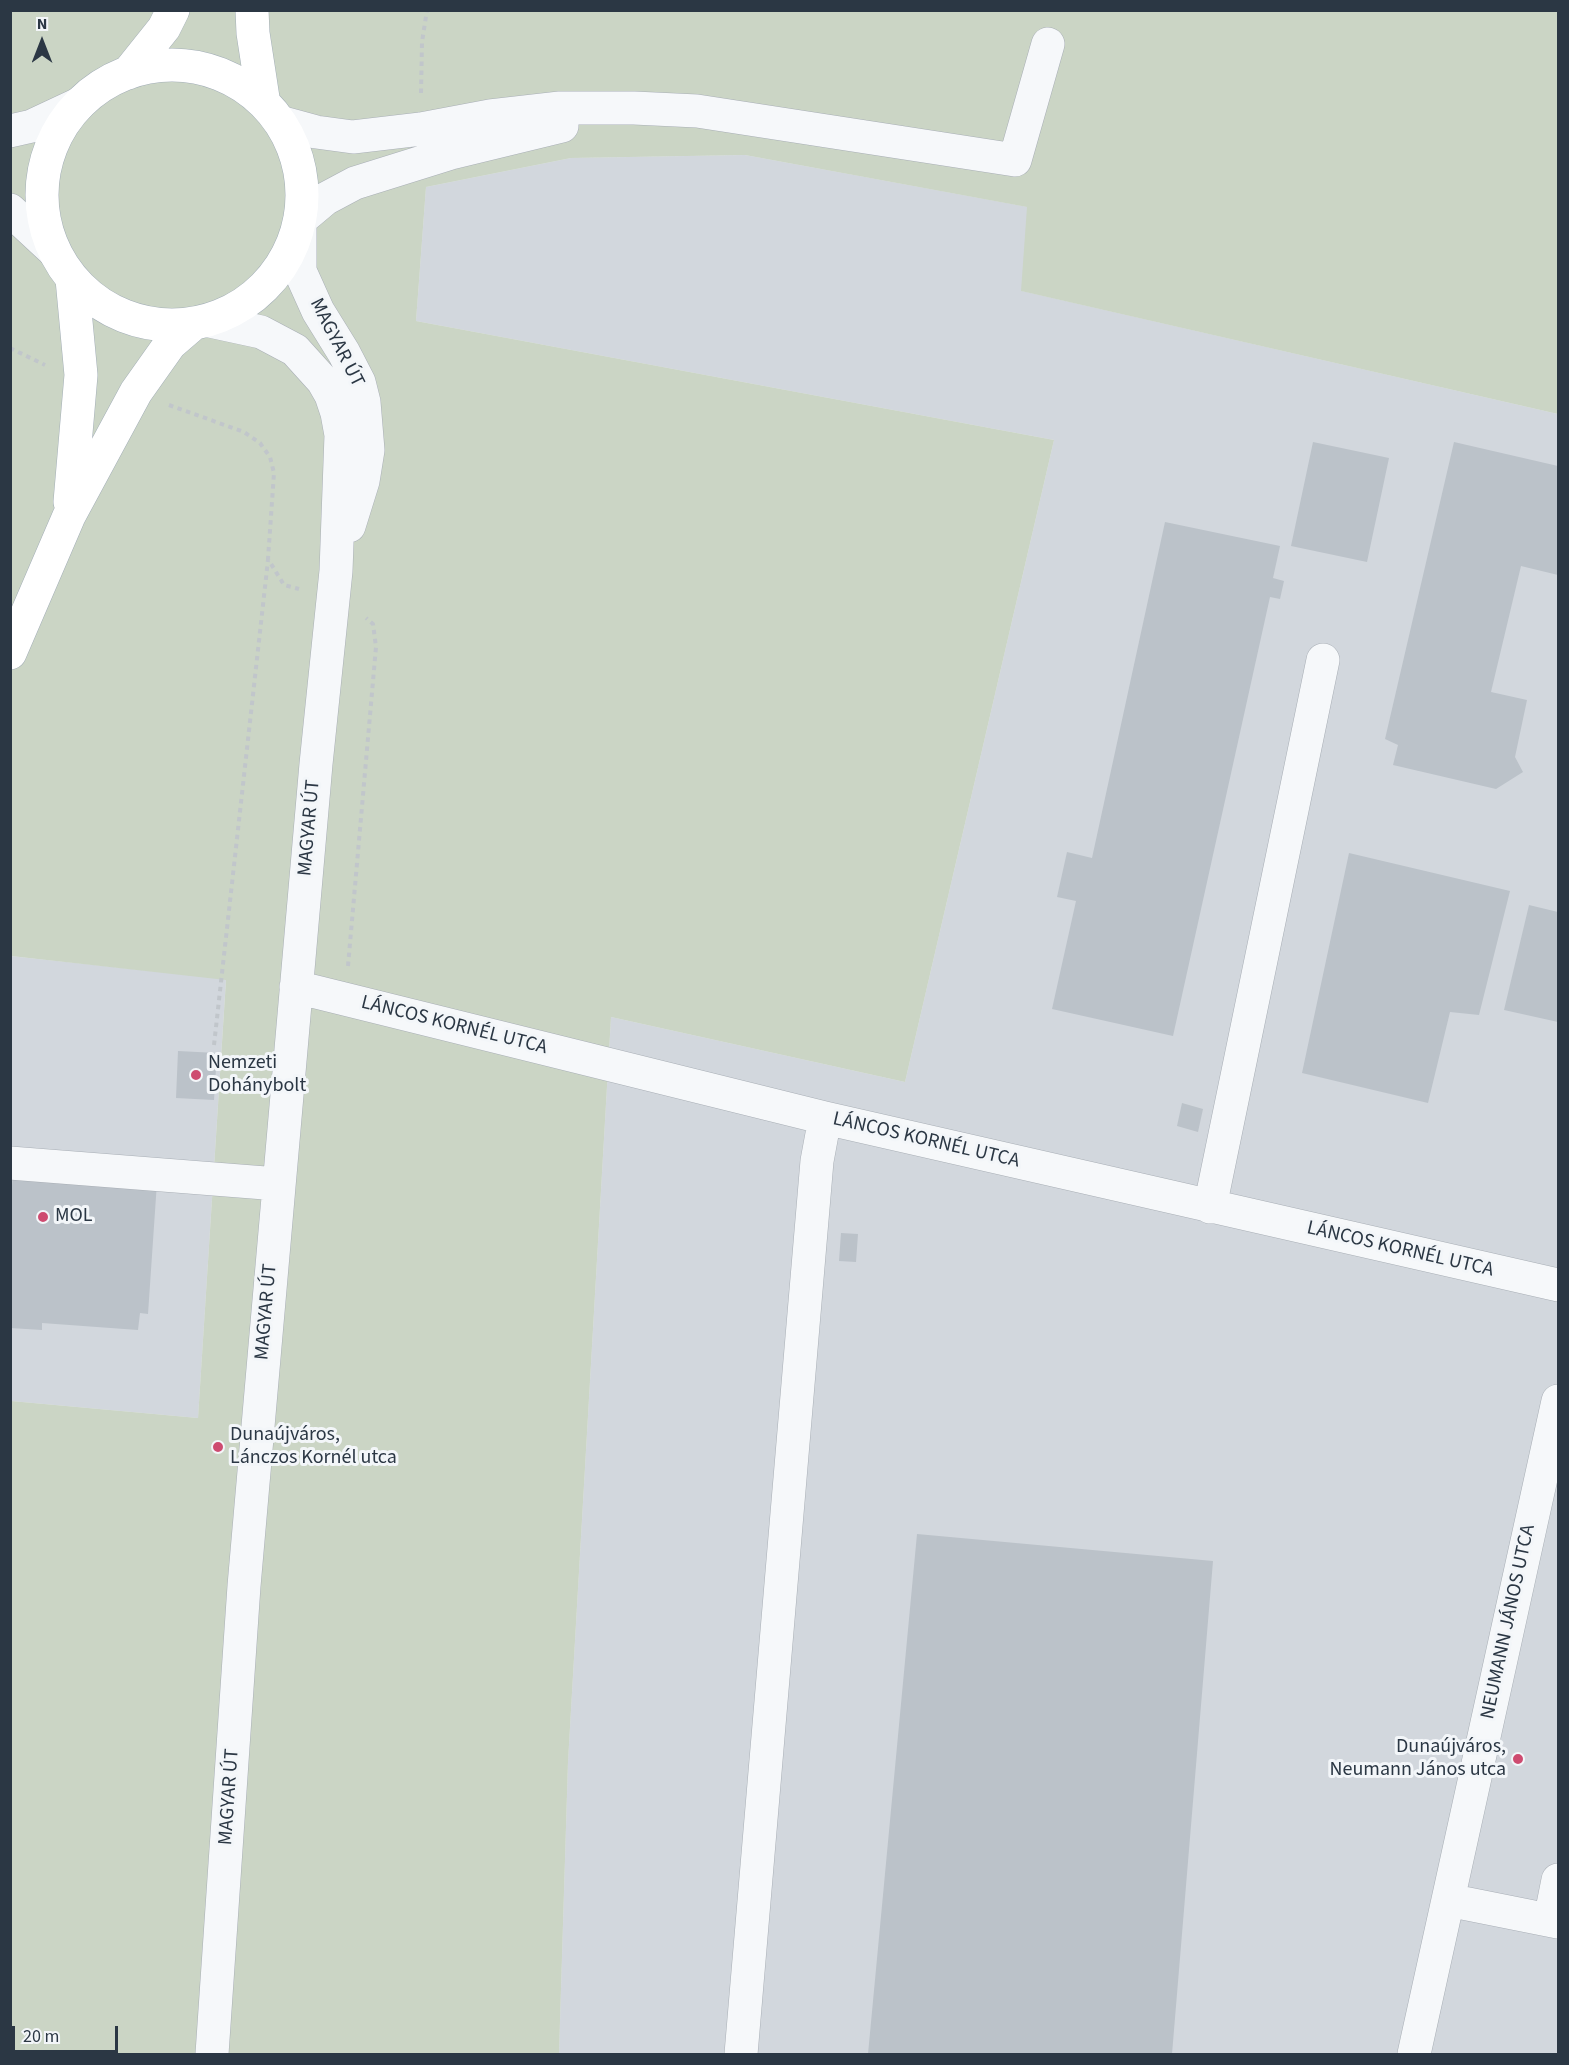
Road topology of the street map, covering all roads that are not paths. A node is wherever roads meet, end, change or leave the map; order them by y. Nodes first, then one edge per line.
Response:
1 (173, 10) edge
2 (252, 10) edge
3 (1048, 44) dead end
4 (128, 73) junction
5 (263, 98) junction
6 (79, 104) junction
7 (634, 108) junction
8 (283, 123) junction
9 (10, 131) edge
10 (10, 210) edge
11 (300, 220) junction
12 (53, 250) junction
13 (72, 279) junction
14 (201, 323) junction
15 (69, 516) junction
16 (334, 585) junction
17 (10, 653) edge
18 (1323, 660) dead end
19 (296, 987) junction
20 (825, 1118) junction
21 (10, 1163) edge
22 (278, 1184) junction
23 (1210, 1207) junction
24 (1558, 1286) edge
25 (1558, 1401) edge
26 (1558, 1880) edge
27 (1448, 1900) junction
28 (1554, 1921) edge
29 (212, 2055) edge
30 (741, 2055) edge
31 (1414, 2055) edge

1 - 4 main road
2 - 5 main road
3 - 7 street
4 - 5 main road
4 - 6 main road
5 - 8 main road
6 - 9 street
6 - 12 main road
7 - 8 street
7 - 11 street
8 - 11 main road
10 - 12 street
11 - 14 main road
11 - 16 street, MAGYAR ÚT
12 - 13 main road
13 - 14 main road
13 - 15 main road
14 - 15 main road
14 - 16 street, MAGYAR ÚT
15 - 17 main road
16 - 19 street, MAGYAR ÚT
18 - 23 street
19 - 20 street, LÁNCOS KORNÉL UTCA
19 - 22 street, MAGYAR ÚT
20 - 23 street, LÁNCOS KORNÉL UTCA
20 - 30 street
21 - 22 street
22 - 29 street, MAGYAR ÚT
23 - 24 street, LÁNCOS KORNÉL UTCA
25 - 27 street, NEUMANN JÁNOS UTCA
26 - 28 street
27 - 28 street
27 - 31 street, NEUMANN JÁNOS UTCA

